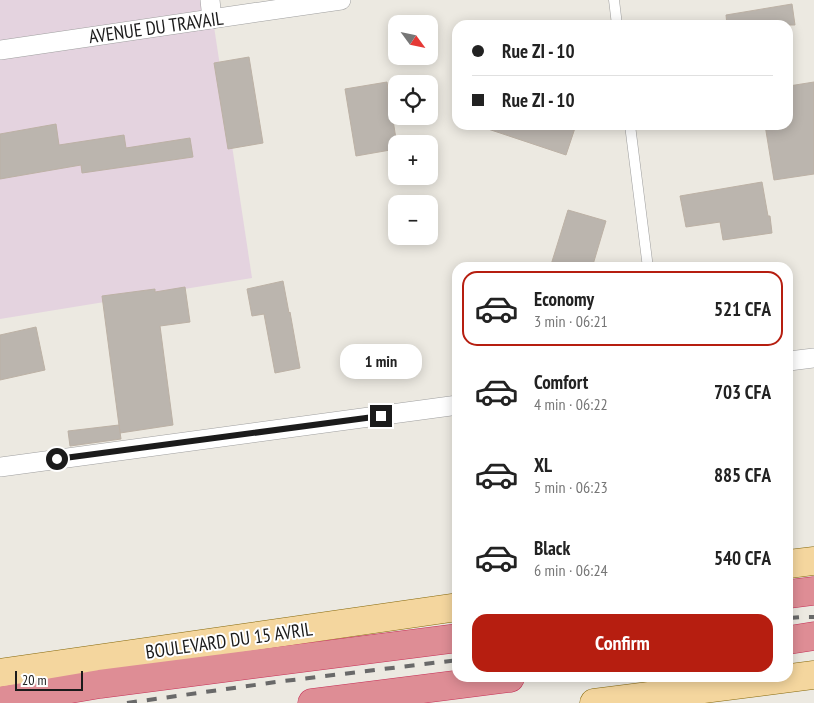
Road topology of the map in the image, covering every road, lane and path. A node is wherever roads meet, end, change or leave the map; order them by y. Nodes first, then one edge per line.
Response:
1 (210, 0) edge
2 (341, 0) edge
3 (614, 0) edge
4 (212, 19) junction
5 (616, 20) edge
6 (0, 50) edge
7 (631, 130) edge
8 (647, 262) edge
9 (814, 358) edge
10 (793, 361) edge
11 (452, 406) edge
12 (0, 466) edge
13 (814, 561) edge
14 (793, 564) edge
15 (814, 591) edge
16 (793, 594) edge
17 (452, 609) edge
18 (814, 636) edge
19 (452, 639) edge
20 (793, 639) edge
21 (0, 673) edge
22 (814, 675) edge
23 (793, 678) edge
24 (478, 682) edge
25 (759, 682) edge
26 (0, 701) edge
27 (312, 703) edge
28 (594, 703) edge

1 - 4 street
2 - 4 street, AVENUE DU TRAVAIL
3 - 5 lane
4 - 6 street, AVENUE DU TRAVAIL
7 - 8 lane
9 - 10 street
11 - 12 street
13 - 14 main road
15 - 16 highway
17 - 21 main road, BOULEVARD DU 15 AVRIL
18 - 20 highway
19 - 26 highway, BOULEVARD DU 15 AVRIL
22 - 23 main road
24 - 27 highway
25 - 28 main road

